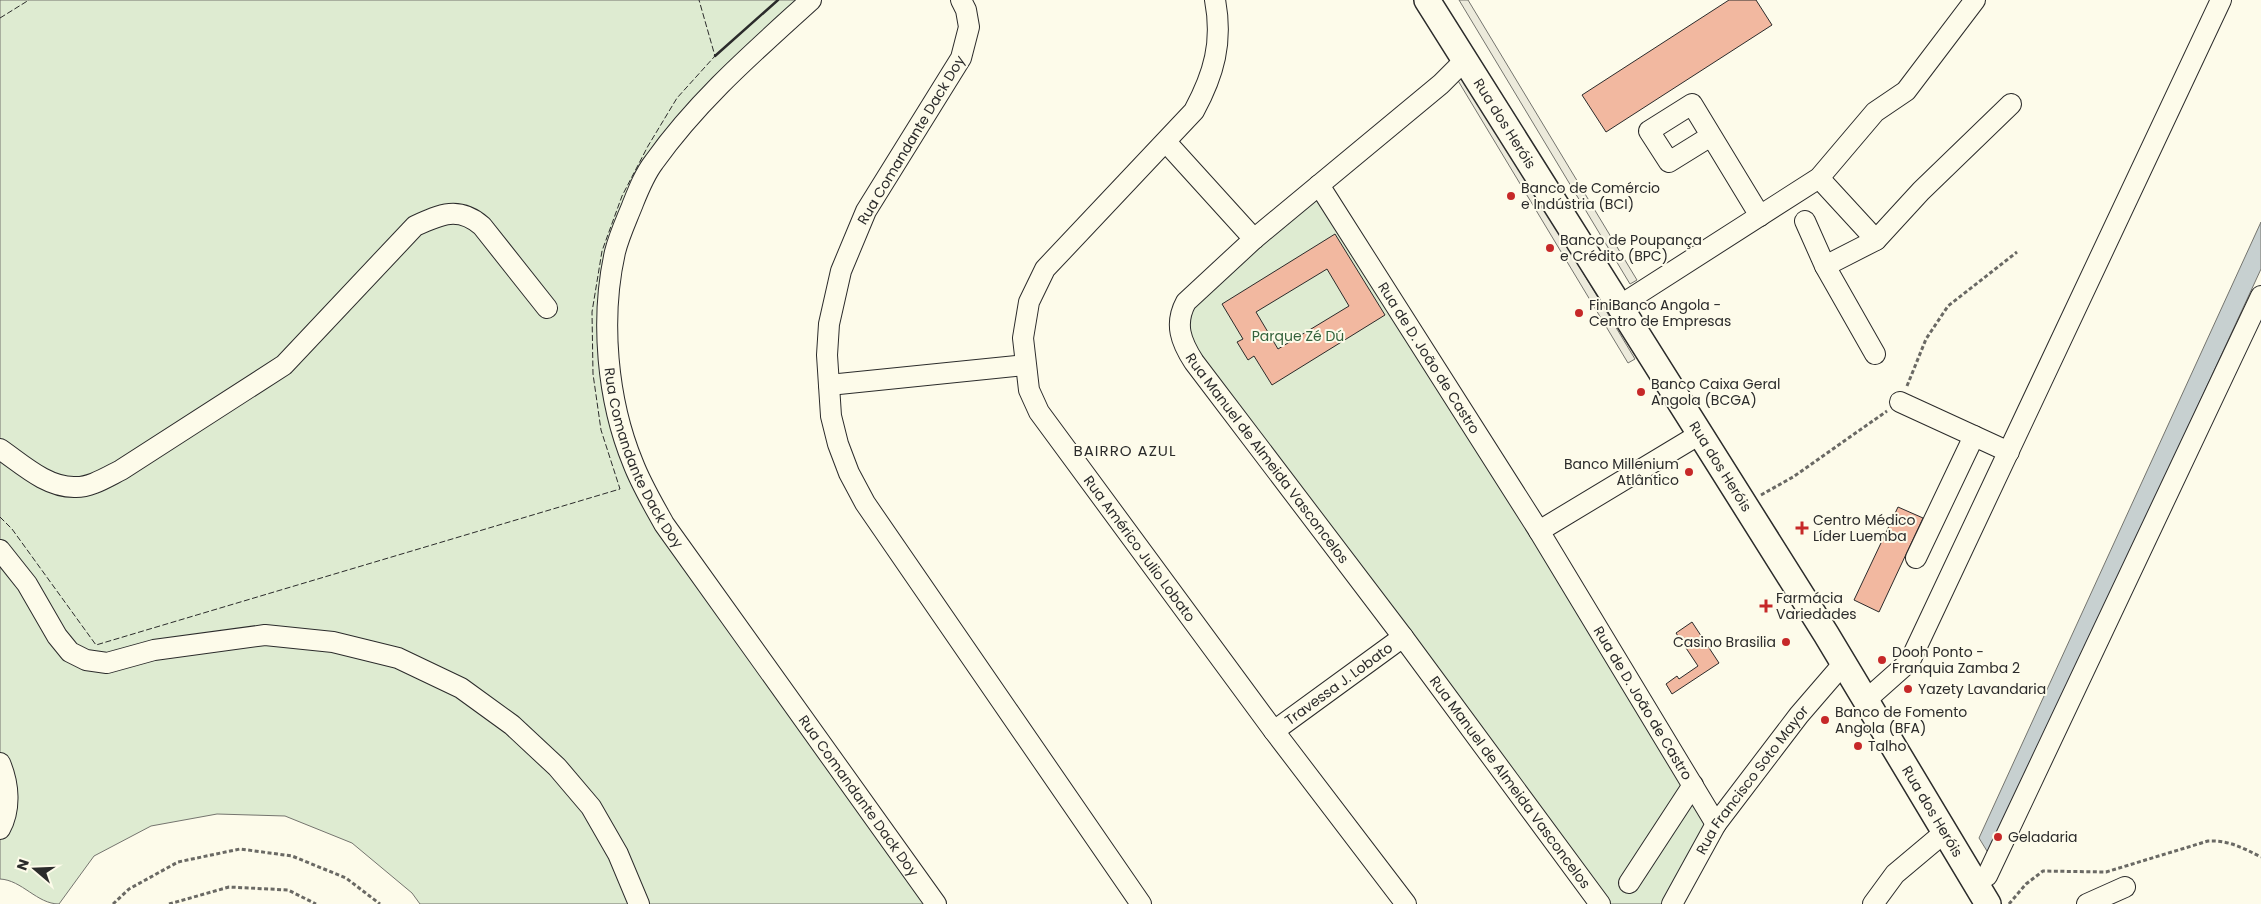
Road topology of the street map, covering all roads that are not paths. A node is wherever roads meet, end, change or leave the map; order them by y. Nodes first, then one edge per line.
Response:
1 (811, 0) edge
2 (961, 0) edge
3 (1215, 0) edge
4 (1427, 0) edge
5 (1443, 0) edge
6 (1975, 0) edge
7 (2221, 0) edge
8 (1466, 60) junction
9 (2011, 104) dead end
10 (1711, 136) dead end
11 (1166, 142) junction
12 (1819, 178) junction
13 (1319, 185) junction
14 (1760, 216) junction
15 (1805, 221) dead end
16 (1254, 239) junction
17 (1876, 240) junction
18 (1825, 266) junction
19 (2261, 296) edge
20 (1630, 299) junction
21 (546, 308) dead end
22 (1875, 354) dead end
23 (1025, 365) junction
24 (829, 385) junction
25 (1900, 402) road end
26 (1700, 434) junction
27 (1974, 436) junction
28 (0, 449) edge
29 (2009, 452) junction
30 (1539, 531) junction
31 (0, 550) edge
32 (1916, 558) dead end
33 (1403, 637) junction
34 (1843, 664) junction
35 (1874, 693) junction
36 (1274, 731) junction
37 (0, 763) edge
38 (1693, 785) junction
39 (1716, 824) junction
40 (0, 829) edge
41 (1945, 832) junction
42 (1629, 883) dead end
43 (2125, 887) dead end
44 (1985, 892) edge
45 (639, 904) edge
46 (936, 904) edge
47 (1141, 904) edge
48 (1406, 904) edge
49 (1600, 904) edge
50 (1672, 904) edge
51 (1873, 904) edge
52 (2002, 904) edge
53 (2008, 904) edge
54 (2087, 904) edge

1 - 46 street, Rua Comandante Dack Doy
2 - 24 street, Rua Comandante Dack Doy
3 - 11 street, Rua Américo Julio Lobato
4 - 8 main road, Rua dos Heróis
5 - 20 main road, Rua dos Heróis
6 - 12 street
7 - 29 street
8 - 13 street, Rua Manuel de Almeida Vasconcelos
8 - 26 main road, Rua dos Heróis
9 - 17 street
10 - 14 street
11 - 16 street
11 - 23 street, Rua Américo Julio Lobato
12 - 14 street
12 - 17 street
13 - 16 street, Rua Manuel de Almeida Vasconcelos
13 - 30 street, Rua de D. João de Castro
14 - 20 street
15 - 18 street
16 - 33 street, Rua Manuel de Almeida Vasconcelos
17 - 18 street
18 - 22 street
19 - 44 street
20 - 35 main road, Rua dos Heróis
21 - 28 street
23 - 24 street
23 - 36 street, Rua Américo Julio Lobato
24 - 47 street, Rua Comandante Dack Doy
25 - 27 street
26 - 30 street
26 - 34 main road, Rua dos Heróis
27 - 29 street
27 - 32 street
29 - 35 street
30 - 38 street, Rua de D. João de Castro
31 - 45 street
33 - 36 street, Travessa J. Lobato
33 - 49 street, Rua Manuel de Almeida Vasconcelos
34 - 39 street, Rua Francisco Soto Mayor
34 - 41 main road, Rua dos Heróis
35 - 44 main road, Rua dos Heróis
36 - 48 street, Rua Américo Julio Lobato
37 - 40 street
38 - 39 street, Rua de D. João de Castro
38 - 42 street
39 - 50 street, Rua Francisco Soto Mayor
41 - 44 main road, Rua dos Heróis
41 - 51 street
43 - 54 street
44 - 52 main road, Rua dos Heróis
44 - 53 main road, Rua dos Heróis

